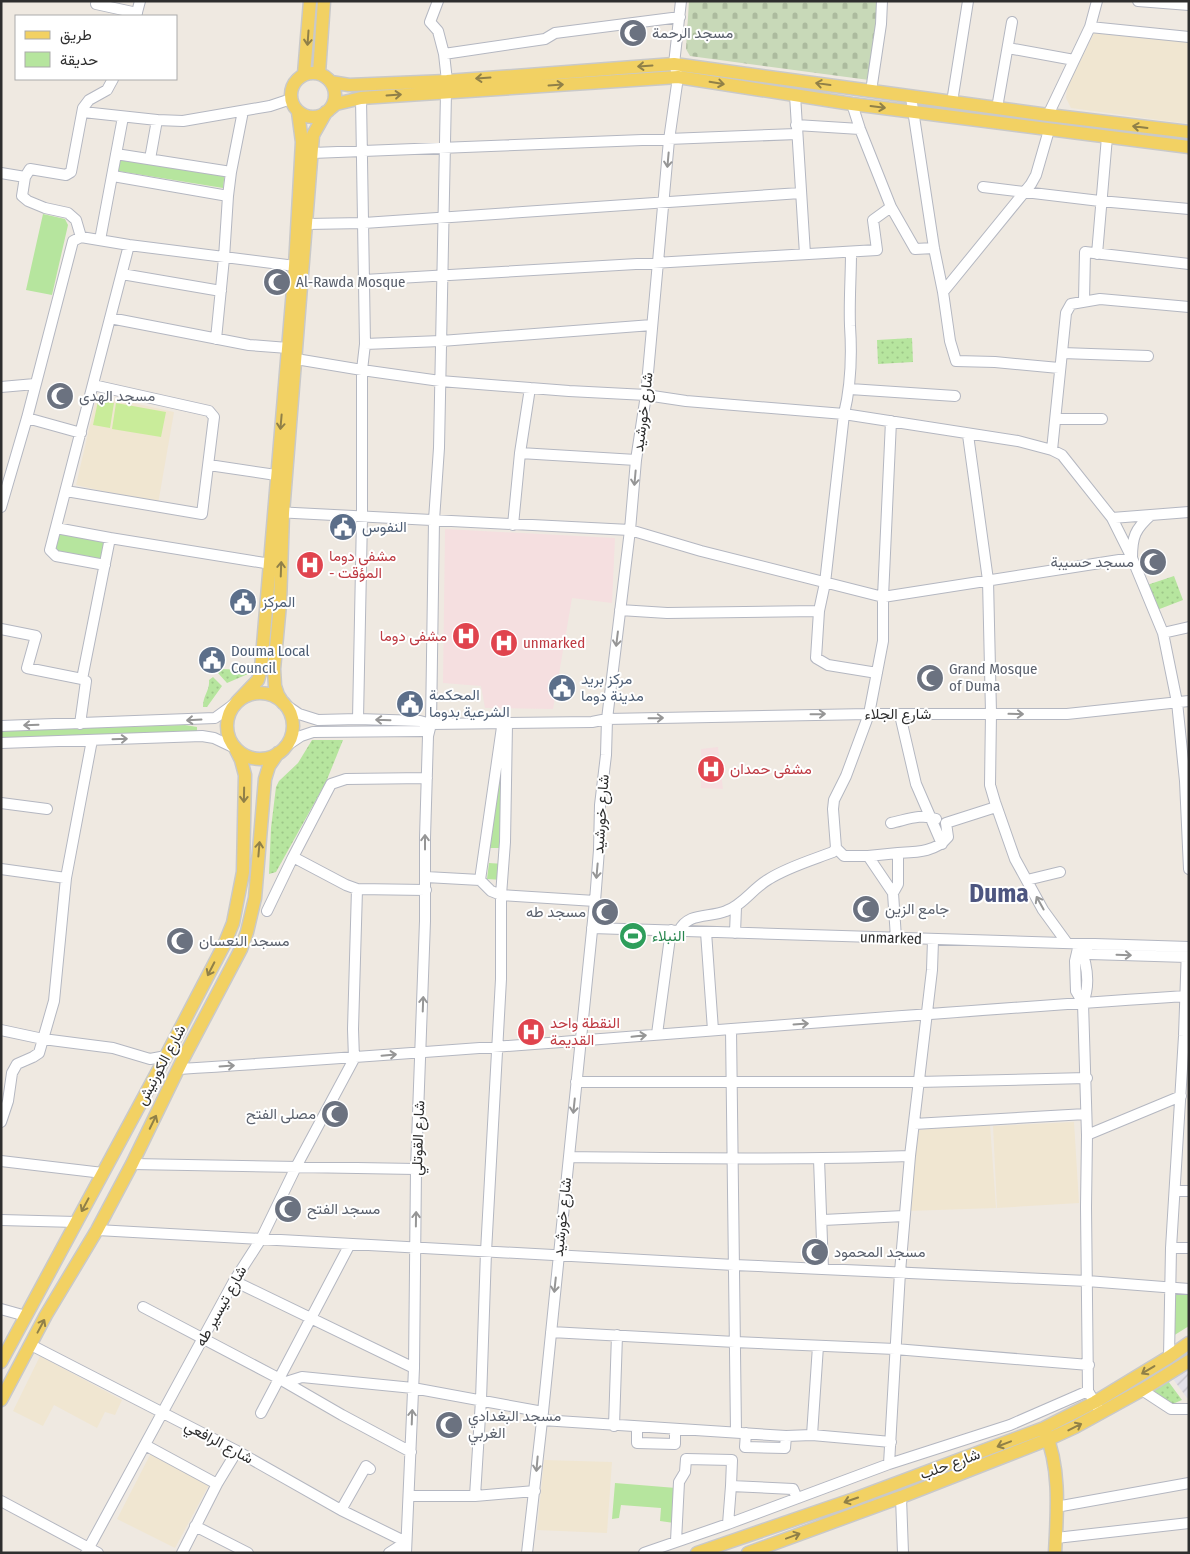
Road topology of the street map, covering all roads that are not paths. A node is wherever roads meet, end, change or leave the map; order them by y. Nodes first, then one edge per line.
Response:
1 (140, 1) edge
2 (310, 1) edge
3 (324, 1) edge
4 (438, 1) edge
5 (682, 1) edge
6 (882, 1) edge
7 (968, 1) edge
8 (1097, 1) edge
9 (1138, 1) edge
10 (96, 4) dead end
11 (1189, 6) edge
12 (136, 14) edge
13 (680, 17) junction
14 (1012, 22) dead end
15 (1090, 27) junction
16 (1189, 37) edge
17 (1008, 48) junction
18 (444, 54) junction
19 (1074, 60) junction
20 (674, 64) junction
21 (319, 73) junction
22 (304, 74) junction
23 (678, 77) junction
24 (112, 80) edge
25 (331, 82) junction
26 (446, 86) junction
27 (870, 91) junction
28 (795, 95) junction
29 (911, 96) junction
30 (361, 98) junction
31 (291, 99) junction
32 (952, 102) junction
33 (852, 104) junction
34 (997, 108) junction
35 (243, 111) junction
36 (328, 111) junction
37 (913, 111) junction
38 (83, 112) junction
39 (298, 112) junction
40 (1048, 115) junction
41 (123, 117) junction
42 (157, 120) junction
43 (797, 129) junction
44 (860, 129) junction
45 (1049, 130) junction
46 (1189, 132) edge
47 (1107, 137) junction
48 (669, 140) junction
49 (1189, 147) edge
50 (444, 149) junction
51 (362, 151) junction
52 (312, 153) junction
53 (116, 154) junction
54 (150, 159) junction
55 (231, 172) junction
56 (1, 173) edge
57 (113, 176) junction
58 (24, 177) junction
59 (983, 187) dead end
60 (1024, 192) junction
61 (800, 193) junction
62 (228, 196) junction
63 (1100, 201) junction
64 (664, 203) junction
65 (891, 207) junction
66 (1189, 209) edge
67 (445, 216) junction
68 (364, 222) junction
69 (307, 224) junction
70 (81, 237) junction
71 (100, 240) junction
72 (129, 245) junction
73 (934, 248) junction
74 (851, 252) junction
75 (805, 254) junction
76 (1097, 254) junction
77 (224, 258) junction
78 (658, 264) junction
79 (1189, 264) edge
80 (295, 266) junction
81 (122, 274) junction
82 (442, 277) junction
83 (364, 280) junction
84 (221, 291) junction
85 (943, 292) junction
86 (1189, 297) edge
87 (1084, 302) junction
88 (1185, 307) edge
89 (110, 318) junction
90 (652, 325) junction
91 (216, 339) junction
92 (441, 341) junction
93 (365, 344) junction
94 (291, 345) junction
95 (1062, 353) junction
96 (1148, 356) dead end
97 (296, 359) junction
98 (1059, 368) junction
99 (362, 370) junction
100 (440, 381) junction
101 (35, 384) junction
102 (93, 385) junction
103 (1, 386) edge
104 (530, 388) junction
105 (850, 389) junction
106 (646, 395) junction
107 (955, 396) dead end
108 (844, 414) junction
109 (28, 418) junction
110 (1056, 419) junction
111 (1102, 419) dead end
112 (891, 421) junction
113 (81, 432) junction
114 (968, 435) junction
115 (1052, 450) junction
116 (520, 453) junction
117 (636, 460) junction
118 (209, 465) junction
119 (276, 475) junction
120 (66, 492) junction
121 (1, 507) edge
122 (279, 512) junction
123 (1189, 512) edge
124 (1151, 515) junction
125 (362, 517) junction
126 (1112, 518) junction
127 (434, 520) junction
128 (513, 525) junction
129 (56, 528) junction
130 (630, 530) junction
131 (110, 538) junction
132 (1132, 558) junction
133 (271, 564) junction
134 (105, 565) junction
135 (988, 580) junction
136 (825, 583) junction
137 (883, 597) junction
138 (280, 604) junction
139 (266, 605) junction
140 (620, 610) junction
141 (819, 611) junction
142 (1189, 627) edge
143 (1, 629) edge
144 (1164, 633) junction
145 (877, 673) junction
146 (82, 679) junction
147 (1189, 701) edge
148 (237, 702) junction
149 (1177, 702) junction
150 (283, 703) junction
151 (869, 714) junction
152 (991, 714) junction
153 (900, 715) junction
154 (358, 719) junction
155 (607, 719) junction
156 (80, 724) junction
157 (431, 724) junction
158 (505, 724) junction
159 (1, 726) edge
160 (92, 740) junction
161 (1, 743) edge
162 (235, 748) junction
163 (282, 750) junction
164 (427, 778) junction
165 (1, 803) edge
166 (996, 807) junction
167 (47, 809) dead end
168 (931, 816) junction
169 (891, 823) dead end
170 (946, 823) junction
171 (942, 844) junction
172 (1188, 847) edge
173 (836, 848) junction
174 (898, 853) junction
175 (868, 856) junction
176 (293, 857) junction
177 (1, 869) edge
178 (1189, 869) edge
179 (1060, 872) dead end
180 (426, 877) junction
181 (66, 878) junction
182 (480, 880) junction
183 (1027, 880) junction
184 (357, 889) junction
185 (426, 890) junction
186 (894, 893) junction
187 (501, 895) junction
188 (595, 901) junction
189 (736, 907) junction
190 (267, 911) dead end
191 (592, 928) junction
192 (675, 931) junction
193 (706, 932) junction
194 (735, 933) junction
195 (896, 938) junction
196 (933, 940) junction
197 (1067, 943) junction
198 (1079, 944) junction
199 (1188, 950) edge
200 (1185, 996) junction
201 (1083, 1003) junction
202 (926, 1015) junction
203 (730, 1029) junction
204 (1, 1030) edge
205 (713, 1030) junction
206 (657, 1034) junction
207 (43, 1039) junction
208 (581, 1040) junction
209 (498, 1047) junction
210 (421, 1053) junction
211 (166, 1056) junction
212 (354, 1059) junction
213 (179, 1069) junction
214 (1087, 1078) junction
215 (576, 1082) junction
216 (732, 1082) junction
217 (918, 1082) junction
218 (1181, 1096) junction
219 (5, 1100) edge
220 (1086, 1114) junction
221 (1, 1122) edge
222 (914, 1124) junction
223 (125, 1131) junction
224 (1088, 1135) junction
225 (144, 1141) junction
226 (910, 1156) junction
227 (569, 1157) junction
228 (732, 1159) junction
229 (819, 1159) junction
230 (1, 1160) edge
231 (132, 1164) junction
232 (296, 1167) junction
233 (416, 1169) junction
234 (102, 1173) junction
235 (1176, 1191) junction
236 (1189, 1191) edge
237 (904, 1216) junction
238 (1, 1220) edge
239 (822, 1220) junction
240 (76, 1222) junction
241 (97, 1230) junction
242 (260, 1239) junction
243 (350, 1244) junction
244 (415, 1247) junction
245 (1171, 1248) junction
246 (1189, 1248) edge
247 (486, 1252) junction
248 (558, 1256) junction
249 (734, 1265) junction
250 (823, 1270) junction
251 (900, 1272) junction
252 (234, 1281) junction
253 (1087, 1281) junction
254 (1171, 1286) junction
255 (1189, 1289) edge
256 (142, 1307) dead end
257 (1, 1310) edge
258 (26, 1316) junction
259 (311, 1317) junction
260 (551, 1332) junction
261 (617, 1335) junction
262 (203, 1338) junction
263 (735, 1342) junction
264 (1189, 1343) edge
265 (30, 1345) junction
266 (818, 1346) junction
267 (895, 1349) junction
268 (1169, 1357) junction
269 (1189, 1361) edge
270 (1, 1362) edge
271 (1089, 1364) junction
272 (414, 1368) junction
273 (282, 1380) junction
274 (413, 1388) junction
275 (1142, 1390) junction
276 (1, 1400) edge
277 (481, 1400) junction
278 (1095, 1402) junction
279 (1189, 1410) edge
280 (162, 1412) junction
281 (261, 1413) dead end
282 (542, 1416) junction
283 (614, 1426) junction
284 (637, 1427) junction
285 (675, 1429) junction
286 (741, 1433) junction
287 (1046, 1434) junction
288 (812, 1435) junction
289 (890, 1442) junction
290 (145, 1445) junction
291 (237, 1451) junction
292 (411, 1452) junction
293 (889, 1464) junction
294 (370, 1469) dead end
295 (1189, 1483) edge
296 (217, 1484) junction
297 (731, 1486) junction
298 (535, 1491) junction
299 (410, 1496) junction
300 (475, 1496) junction
301 (901, 1497) junction
302 (797, 1498) junction
303 (1, 1501) edge
304 (1056, 1507) junction
305 (341, 1510) junction
306 (1189, 1523) edge
307 (728, 1524) junction
308 (195, 1526) junction
309 (1056, 1538) junction
310 (676, 1541) junction
311 (406, 1542) junction
312 (91, 1551) edge
313 (182, 1553) edge
314 (248, 1553) edge
315 (389, 1553) edge
316 (406, 1553) edge
317 (527, 1553) edge
318 (644, 1553) edge
319 (697, 1553) edge
320 (748, 1553) edge
321 (903, 1553) edge
322 (1055, 1553) edge

1 - 12 street
2 -> 22 main road
3 - 21 main road
4 - 18 street, شارع القوتلي
5 - 13 street
6 - 27 street
7 - 32 street
8 - 15 street
9 - 11 street
10 - 12 street
13 - 18 street
13 - 20 street
14 - 17 street
15 - 16 street
15 - 19 street
17 - 19 street
17 - 34 street
18 - 26 street, شارع القوتلي
19 - 40 street
20 - 23 street
20 -> 26 main road
27 -> 20 main road
21 - 22 main road
21 - 25 main road
22 - 31 main road
26 -> 23 main road
23 -> 28 main road
23 - 48 street, شارع خورشيد
24 - 38 street
25 - 26 main road
25 - 36 main road
30 -> 26 main road
26 - 50 street, شارع القوتلي
27 - 29 main road
28 - 33 main road
28 - 43 street
29 - 32 main road
29 - 37 street
30 - 36 main road
30 - 51 street
31 - 35 street
31 - 39 main road
32 - 34 main road
33 -> 37 main road
33 - 44 street
34 - 40 main road
35 - 42 street
35 - 55 street
36 - 39 main road
36 - 52 main road
37 - 45 main road
37 - 73 street
38 - 41 street
38 - 58 street
39 - 80 main road
46 -> 40 main road
41 - 42 street
41 - 53 street
42 - 54 street
43 - 44 street
43 - 48 street
43 - 61 street
44 - 65 street
45 - 47 main road
45 - 60 street
47 - 49 main road
47 - 63 street
48 - 50 street
48 -> 64 street, شارع خورشيد
50 - 51 street
50 - 67 street, شارع القوتلي
51 - 52 street
51 - 68 street
52 - 69 main road
53 - 54 street
53 - 57 street
54 - 55 street
55 - 62 street
56 - 58 street
57 - 62 street
57 - 71 street
58 - 70 street
59 - 60 street
60 - 63 street
60 - 85 street
61 - 64 street
61 - 75 street
62 - 77 street
63 - 66 street
63 - 76 street
64 - 67 street
64 - 78 street, شارع خورشيد
65 - 73 street
65 - 74 street
67 - 68 street
67 - 82 street, شارع القوتلي
68 - 69 street
68 - 83 street
69 - 94 main road
70 - 71 street
70 - 101 street
71 - 72 street
72 - 77 street
72 - 81 street
73 - 85 street
74 - 75 street
74 - 105 street
75 - 78 street
76 - 79 street
76 - 87 street
77 - 80 street
77 - 84 street
78 - 82 street
78 - 90 street, شارع خورشيد
80 - 94 main road
81 - 84 street
81 - 89 street
82 - 83 street
82 - 92 street, شارع القوتلي
83 - 93 street
84 - 91 street
85 - 98 street
86 - 88 street
87 - 88 street
87 - 95 street
89 - 91 street
89 - 102 street
90 - 92 street
90 - 106 street, شارع خورشيد
91 - 94 street
92 - 93 street
92 - 100 street, شارع القوتلي
93 - 99 street
94 - 97 main road
94 -> 119 main road
95 - 96 street
95 - 98 street
97 - 99 street
97 - 122 main road
98 - 110 street
99 - 100 street
99 - 125 street
100 - 104 street
100 - 127 street, شارع القوتلي
101 - 103 street
101 - 109 street
102 - 113 street
102 - 118 street
104 - 106 street
104 - 116 street
105 - 107 street
105 - 108 street
106 - 108 street
106 - 117 street, شارع خورشيد
108 - 112 street
108 - 136 street
109 - 113 street
109 - 121 street
110 - 111 street
110 - 115 street
112 - 114 street
112 - 137 street
113 - 120 street
114 - 115 street
114 - 135 street
115 - 126 street
116 - 117 street
116 - 128 street
117 -> 130 street, شارع خورشيد
118 - 119 street
118 - 120 street
119 - 122 main road
120 - 129 street
122 - 125 street
122 - 133 main road
138 -> 122 main road
123 - 124 street
124 - 126 street
124 - 132 street
125 - 127 street
125 - 154 street
126 - 132 street
127 - 128 street
127 - 157 street, شارع القوتلي
128 - 130 street
129 - 131 street
129 - 134 street
130 - 136 street
130 - 140 street, شارع خورشيد
131 - 133 street
131 - 134 street
132 - 135 street
132 - 144 street
133 - 139 main road
134 - 146 street
135 - 137 street
135 - 152 street
136 - 137 street
136 - 141 street
137 - 145 street
138 - 139 main road
138 - 150 main road
139 - 148 main road
140 - 141 street
140 -> 155 street, شارع خورشيد
141 - 145 street
142 - 144 street
143 - 146 street
144 - 149 street
145 - 151 street
146 - 156 street
147 - 149 street, شارع الجلاء
148 - 150 main road
148 -> 156 street
148 - 162 main road
152 -> 149 street, شارع الجلاء
149 - 172 street
150 - 154 street
150 - 163 main road
151 - 153 street, شارع الجلاء
155 -> 151 street, شارع الجلاء
151 - 173 street
152 - 153 street, شارع الجلاء
152 - 166 street
153 - 168 street
157 -> 154 street
155 - 158 street, شارع الجلاء
155 -> 188 street, شارع خورشيد
156 -> 159 street
157 - 158 street, شارع الجلاء
157 - 163 street
157 - 164 street, شارع القوتلي
158 - 182 street
158 - 187 street
160 - 161 street
160 -> 162 street
160 - 181 street
162 - 163 main road
162 -> 211 main road, شارع الكورنيش
213 -> 163 main road, شارع الكورنيش
164 - 176 street
180 -> 164 street, شارع القوتلي
165 - 167 street
166 - 170 street
166 - 183 street
168 - 169 street
168 - 170 street
168 - 171 street
170 - 171 street
171 - 174 street
172 - 178 street
173 - 175 street
173 - 189 street
174 - 175 street
174 - 186 street
175 - 186 street
176 - 184 street
176 - 190 street
177 - 181 street
179 - 183 street
180 - 182 street
180 - 185 street, شارع القوتلي
181 - 207 street
182 - 187 street
197 -> 183 street
184 - 185 street
184 - 212 street
210 -> 185 street, شارع القوتلي
186 - 195 street
187 - 188 street
187 - 209 street
188 - 191 street, شارع خورشيد
189 - 192 street
189 - 194 street
191 - 192 street, unmarked
191 - 208 street, شارع خورشيد
192 - 193 street, unmarked
192 - 206 street
193 - 194 street, unmarked
193 - 205 street
194 - 195 street, unmarked
195 - 196 street, unmarked
196 - 197 street, unmarked
196 - 202 street
197 - 198 street, unmarked
198 - 199 street, unmarked
198 - 201 street
199 - 200 street
200 - 201 street
200 - 218 street
201 - 202 street
201 - 214 street
203 -> 202 street
202 - 217 street
203 - 205 street
203 - 216 street
204 - 207 street
205 - 206 street
208 -> 206 street
207 - 211 street
207 - 219 street
208 - 209 street
208 - 215 street, شارع خورشيد
209 - 210 street
209 - 247 street
212 -> 210 street
210 - 233 street, شارع القوتلي
211 - 223 main road, شارع الكورنيش
213 -> 212 street
212 - 232 street, شارع تيسير طه
225 -> 213 main road, شارع الكورنيش
214 - 217 street
214 - 220 street
215 - 216 street
215 -> 227 street, شارع خورشيد
216 - 217 street
216 - 228 street
217 - 222 street
218 - 224 street
218 - 235 street
219 - 221 street
220 - 222 street
220 - 224 street
222 - 226 street
223 - 225 main road
223 - 234 main road, شارع الكورنيش
224 - 253 street
225 - 231 main road, شارع الكورنيش
226 - 229 street
226 - 237 street
227 - 228 street
227 - 248 street, شارع خورشيد
228 - 229 street
228 - 249 street
229 - 239 street
230 - 234 street
231 - 232 street
231 - 241 main road, شارع الكورنيش
232 - 233 street
232 - 242 street, شارع تيسير طه
244 -> 233 street, شارع القوتلي
234 -> 240 main road, شارع الكورنيش
235 - 236 street
235 - 245 street
237 - 239 street
237 - 251 street
238 - 240 street
239 - 250 street
240 - 258 main road, شارع الكورنيش
241 - 242 street
265 -> 241 main road, شارع الكورنيش
242 - 243 street
242 - 252 street, شارع تيسير طه
243 - 244 street
243 - 259 street
244 - 247 street
244 - 272 street, شارع القوتلي
245 - 246 street
245 - 254 street
247 - 248 street
247 - 277 street
248 - 249 street
248 -> 260 street, شارع خورشيد
249 - 250 street
249 - 263 street
250 - 251 street
251 - 253 street
251 - 267 street
252 - 259 street
252 - 262 street, شارع تيسير طه
253 - 254 street
253 - 271 street
254 - 255 street
254 - 268 street
256 - 262 street
257 - 258 street
258 - 270 main road, شارع الكورنيش
259 - 272 street
259 - 273 street
260 - 261 street
260 - 282 street, شارع خورشيد
261 - 263 street
261 - 283 street
262 - 273 street
262 - 280 street, شارع تيسير طه
263 - 266 street
263 - 286 street
264 - 268 main road, شارع حلب
265 - 276 main road, شارع الكورنيش
265 - 280 street, شارع الرافعي
266 - 267 street
266 - 288 street
267 - 271 street
267 - 289 street
268 -> 278 main road, شارع حلب
269 - 275 main road, شارع حلب
271 - 278 street
272 - 274 street, شارع القوتلي
273 - 274 street
273 - 281 street
273 - 292 street
274 - 277 street
292 -> 274 street, شارع القوتلي
275 - 278 main road, شارع حلب
275 - 279 street
277 - 282 street
277 - 300 street
278 - 287 main road, شارع حلب
278 - 293 street
280 - 290 street, شارع تيسير طه
280 - 291 street, شارع الرافعي
282 - 283 street
282 -> 298 street, شارع خورشيد
283 - 284 street
284 - 285 street
284 - 285 street
285 - 286 street
286 - 288 street
287 - 301 main road, شارع حلب
287 - 304 main road
287 -> 319 main road, شارع حلب
288 - 289 street
289 - 293 street
290 - 296 street
290 - 312 street, شارع تيسير طه
291 - 296 street
291 - 305 street, شارع الرافعي
292 - 299 street, شارع القوتلي
293 - 302 street
294 - 305 street
295 - 304 street
296 - 308 street
297 - 302 street
297 - 307 street
297 - 310 street
298 - 300 street
298 - 317 street, شارع خورشيد
299 - 300 street
299 - 311 street, شارع القوتلي
320 -> 301 main road, شارع حلب
301 - 321 street
302 - 307 street
303 - 312 street
304 - 309 main road
305 - 311 street, شارع الرافعي
306 - 309 street
307 - 310 street
308 - 313 street
308 - 314 street
309 - 322 main road
310 - 318 street
311 - 315 street
311 - 316 street, شارع القوتلي

